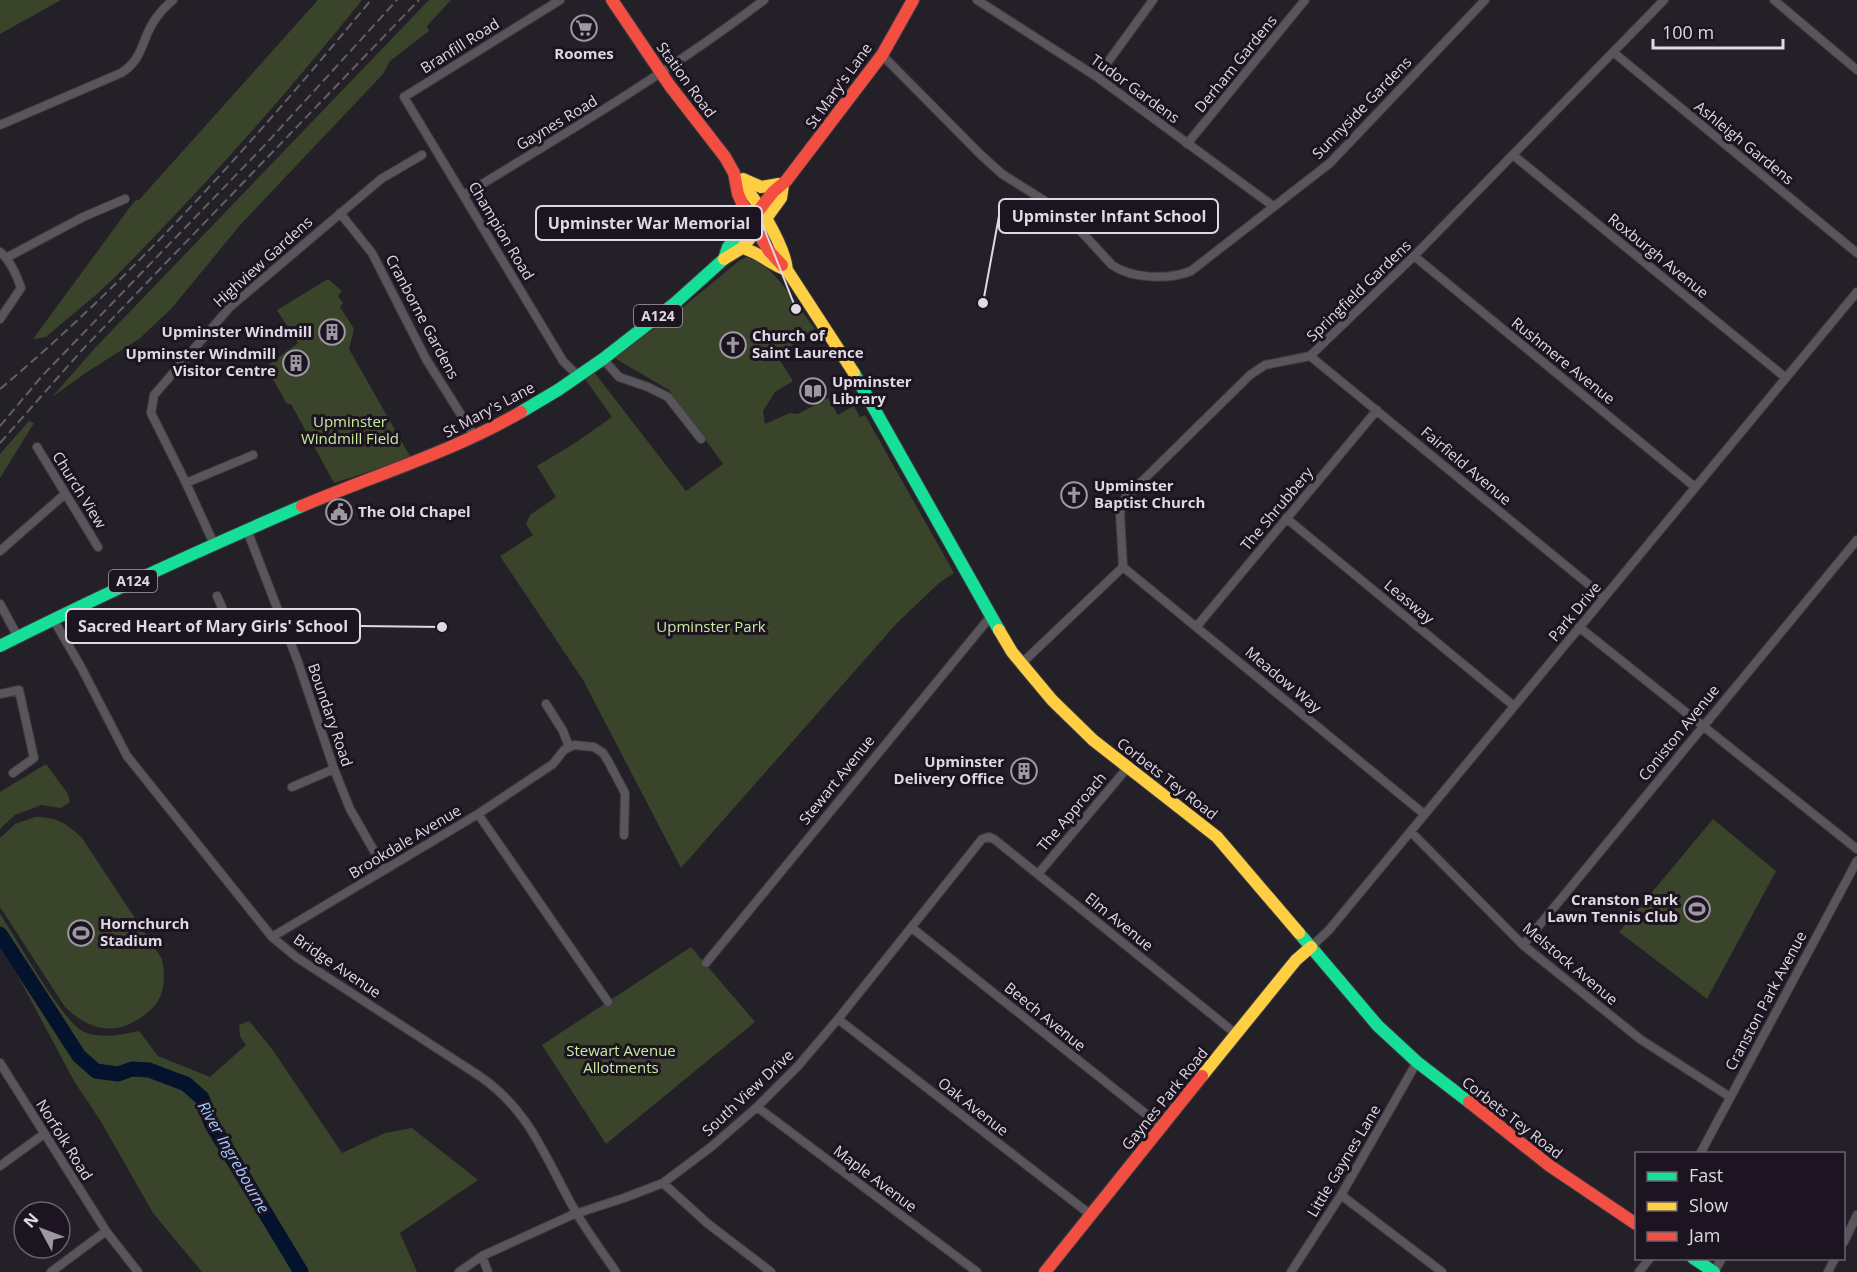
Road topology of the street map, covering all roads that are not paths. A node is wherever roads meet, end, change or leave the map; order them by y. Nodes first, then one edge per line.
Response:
1 (173, 0) edge
2 (560, 0) edge
3 (612, 0) edge
4 (764, 0) edge
5 (913, 0) edge
6 (977, 0) edge
7 (1153, 0) edge
8 (1305, 0) edge
9 (1485, 0) edge
10 (1664, 0) edge
11 (1774, 0) edge
12 (1613, 52) junction
13 (882, 55) junction
14 (1857, 70) edge
15 (662, 73) junction
16 (1097, 77) junction
17 (405, 97) joint
18 (0, 125) edge
19 (1187, 144) junction
20 (422, 155) dead end
21 (1513, 155) junction
22 (734, 174) junction
23 (784, 183) junction
24 (464, 195) junction
25 (125, 199) dead end
26 (1273, 206) junction
27 (340, 213) junction
28 (762, 215) junction
29 (753, 226) junction
30 (742, 248) junction
31 (1857, 253) edge
32 (3, 255) edge
33 (1414, 256) junction
34 (724, 259) junction
35 (786, 268) junction
36 (1857, 292) edge
37 (0, 319) edge
38 (1310, 356) junction
39 (603, 359) junction
40 (578, 376) junction
41 (1786, 378) junction
42 (1377, 410) junction
43 (475, 437) junction
44 (701, 439) dead end
45 (37, 447) dead end
46 (253, 455) dead end
47 (186, 483) junction
48 (1695, 487) junction
49 (65, 494) junction
50 (1286, 519) junction
51 (247, 530) junction
52 (1857, 540) edge
53 (214, 544) junction
54 (98, 547) dead end
55 (0, 551) edge
56 (1123, 567) junction
57 (217, 596) dead end
58 (1604, 597) junction
59 (0, 604) edge
60 (991, 616) junction
61 (53, 619) junction
62 (1197, 626) junction
63 (1579, 627) junction
64 (285, 628) junction
65 (18, 637) junction
66 (0, 646) edge
67 (1022, 663) junction
68 (0, 694) edge
69 (546, 704) dead end
70 (1514, 706) junction
71 (1703, 724) junction
72 (569, 747) junction
73 (1128, 768) junction
74 (334, 769) junction
75 (13, 772) dead end
76 (292, 787) dead end
77 (478, 814) junction
78 (1424, 814) junction
79 (1411, 832) junction
80 (624, 835) dead end
81 (982, 839) joint
82 (1857, 849) edge
83 (1857, 861) edge
84 (385, 870) junction
85 (1038, 874) junction
86 (912, 928) junction
87 (272, 937) junction
88 (1523, 945) junction
89 (1311, 947) junction
90 (706, 963) dead end
91 (608, 1002) dead end
92 (838, 1019) junction
93 (1236, 1034) junction
94 (1417, 1062) junction
95 (0, 1063) edge
96 (1730, 1097) junction
97 (757, 1107) junction
98 (1161, 1126) junction
99 (45, 1134) junction
100 (1701, 1152) edge
101 (0, 1166) edge
102 (663, 1183) junction
103 (1341, 1195) junction
104 (577, 1213) junction
105 (1091, 1215) junction
106 (1857, 1215) edge
107 (1635, 1223) edge
108 (106, 1231) junction
109 (1845, 1240) edge
110 (482, 1256) junction
111 (1696, 1260) edge
112 (51, 1272) edge
113 (138, 1272) edge
114 (459, 1272) edge
115 (488, 1272) edge
116 (616, 1272) edge
117 (771, 1272) edge
118 (977, 1272) edge
119 (1045, 1272) edge
120 (1291, 1272) edge
121 (1442, 1272) edge
122 (1714, 1272) edge

1 - 18 street
2 - 17 street, Branfill Road
3 - 15 main road, Station Road
4 - 15 street, Gaynes Road
5 - 13 main road, St Mary's Lane
6 - 16 street, Tudor Gardens
7 - 16 street
8 - 19 street, Derham Gardens
9 - 26 street, Sunnyside Gardens
10 - 12 street, Springfield Gardens
11 - 14 street
12 - 21 street, Springfield Gardens
12 - 31 street, Ashleigh Gardens
13 - 23 main road, St Mary's Lane
13 - 26 street, Sunnyside Gardens
15 - 22 main road, Station Road
15 - 24 street, Gaynes Road
16 - 19 street, Tudor Gardens
17 - 24 street, Champion Road
19 - 26 street, Tudor Gardens
20 - 27 street, Highview Gardens
21 - 33 street, Springfield Gardens
21 - 41 street, Roxburgh Avenue
22 - 23 main road
22 - 28 main road, Station Road
22 - 29 main road, Station Road
23 - 28 main road, St Mary's Lane
24 - 40 street, Champion Road
25 - 32 street
27 - 43 street, Cranborne Gardens
27 - 47 street, Highview Gardens
28 - 29 main road, St Mary's Lane / A124
28 - 35 main road, Corbets Tey Road
29 - 30 main road, St Mary's Lane / A124
29 - 34 main road, St Mary's Lane / A124
29 - 35 main road, Corbets Tey Road
30 - 34 main road
30 - 35 main road
32 - 37 street
33 - 38 street, Springfield Gardens
33 - 48 street, Rushmere Avenue
34 - 39 main road, St Mary's Lane / A124
35 - 60 main road, Corbets Tey Road
36 - 41 street, Park Drive
38 - 42 street, Fairfield Avenue
38 - 56 street, Springfield Gardens
39 - 40 main road, St Mary's Lane / A124
39 - 44 street
40 - 43 main road, St Mary's Lane / A124
41 - 48 street, Park Drive
42 - 50 street, The Shrubbery
42 - 58 street, Fairfield Avenue
43 - 51 main road, St Mary's Lane / A124
45 - 49 street, Church View
46 - 47 street
47 - 53 street, Highview Gardens
48 - 58 street, Park Drive
49 - 54 street, Church View
49 - 55 street
50 - 62 street, The Shrubbery
50 - 70 street, Leasway
51 - 53 main road, St Mary's Lane / A124
51 - 64 street, Boundary Road
52 - 71 street, Coniston Avenue
53 - 61 main road, St Mary's Lane / A124
56 - 62 street, Meadow Way
56 - 67 street
57 - 64 street
58 - 63 street, Park Drive
59 - 65 street
60 - 67 main road, Corbets Tey Road
60 - 90 street, Stewart Avenue
61 - 65 main road, A124
61 - 87 street, Bridge Avenue
62 - 78 street, Meadow Way
63 - 70 street, Park Drive
63 - 71 street
64 - 74 street, Boundary Road
65 - 66 main road, A124
67 - 73 main road, Corbets Tey Road
68 - 75 street
69 - 72 street
70 - 78 street, Park Drive
71 - 82 street
71 - 88 street, Coniston Avenue
72 - 77 street
72 - 80 street
73 - 85 street, The Approach
73 - 89 main road, Corbets Tey Road
74 - 76 street
74 - 84 street, Boundary Road
77 - 84 street, Brookdale Avenue
77 - 91 street, Brookdale Avenue
78 - 79 street, Park Drive
79 - 88 street, Melstock Avenue
79 - 89 street, Park Drive
81 - 85 street, Elm Avenue
81 - 86 street, South View Drive
83 - 96 street, Cranston Park Avenue
84 - 87 street, Brookdale Avenue
85 - 93 street, Elm Avenue
86 - 92 street, South View Drive
86 - 98 street, Beech Avenue
87 - 104 street, Bridge Avenue
88 - 96 street, Melstock Avenue
89 - 93 main road, Gaynes Park Road
89 - 94 main road, Corbets Tey Road
92 - 97 street, South View Drive
92 - 105 street, Oak Avenue
93 - 98 main road, Gaynes Park Road
94 - 103 street, Little Gaynes Lane
94 - 107 main road, Corbets Tey Road
95 - 99 street, Norfolk Road
96 - 100 street, Cranston Park Avenue
97 - 102 street, South View Drive
97 - 118 street, Maple Avenue
98 - 105 main road, Gaynes Park Road
99 - 101 street
99 - 108 street, Norfolk Road
102 - 104 street, South View Drive
102 - 117 street
103 - 120 street, Little Gaynes Lane
103 - 121 street
104 - 110 street, South View Drive
104 - 116 street, Bridge Avenue
105 - 119 main road, Gaynes Park Road
106 - 109 street
108 - 112 street
108 - 113 street, Norfolk Road
110 - 114 street, South View Drive
110 - 115 street
111 - 122 main road

